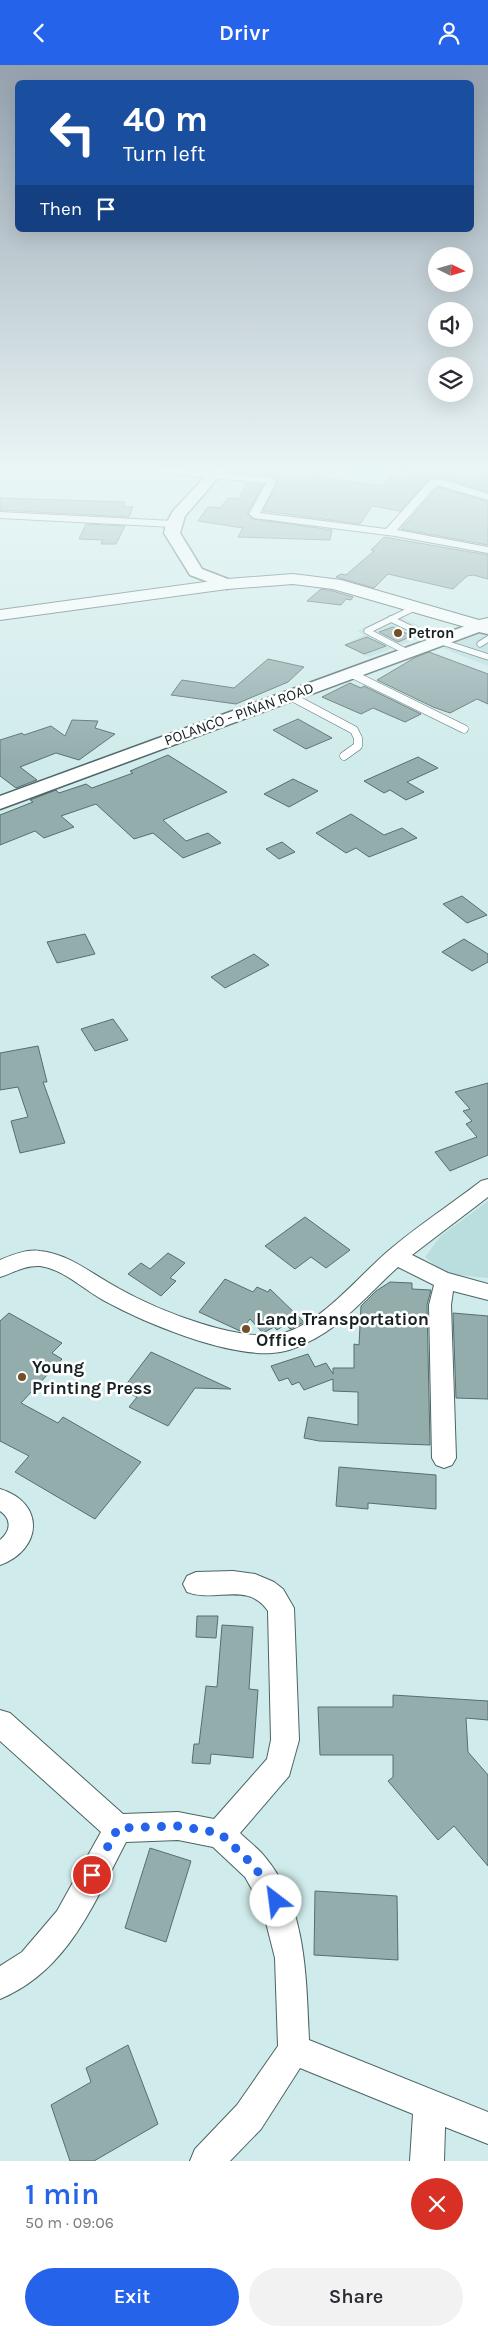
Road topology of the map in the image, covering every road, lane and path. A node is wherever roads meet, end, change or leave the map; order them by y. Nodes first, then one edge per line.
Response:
1 (193, 568) edge
2 (196, 572) junction
3 (227, 584) junction
4 (181, 591) junction
5 (416, 607) junction
6 (0, 615) edge
7 (392, 619) junction
8 (485, 632) edge
9 (438, 641) junction
10 (408, 652) junction
11 (488, 657) edge
12 (350, 673) junction
13 (290, 696) junction
14 (464, 729) dead end
15 (344, 755) dead end
16 (0, 803) edge
17 (488, 1186) edge
18 (396, 1256) junction
19 (0, 1269) edge
20 (445, 1281) junction
21 (488, 1292) edge
22 (444, 1458) dead end
23 (0, 1500) edge
24 (0, 1553) edge
25 (196, 1584) dead end
26 (0, 1723) edge
27 (118, 1828) junction
28 (220, 1833) junction
29 (0, 1984) edge
30 (294, 2050) junction
31 (430, 2103) junction
32 (488, 2128) edge
33 (207, 2161) edge
34 (427, 2161) edge

1 - 2 main road
2 - 3 main road
2 - 4 main road
3 - 4 highway
3 - 5 highway
4 - 6 highway
5 - 7 lane
5 - 8 highway
7 - 9 lane
7 - 10 lane
8 - 9 main road, POLANCO - PIÑAN ROAD
9 - 10 main road, POLANCO - PIÑAN ROAD
9 - 11 lane
10 - 12 main road, POLANCO - PIÑAN ROAD
12 - 13 main road, POLANCO - PIÑAN ROAD
12 - 14 lane
13 - 15 lane
13 - 16 main road, POLANCO - PIÑAN ROAD
17 - 18 street
18 - 19 street
18 - 20 street
20 - 21 street
20 - 22 street
23 - 24 street
25 - 28 street
26 - 27 street
27 - 28 street
27 - 29 street
28 - 30 street
30 - 31 street
30 - 33 street
31 - 32 street
31 - 34 street

